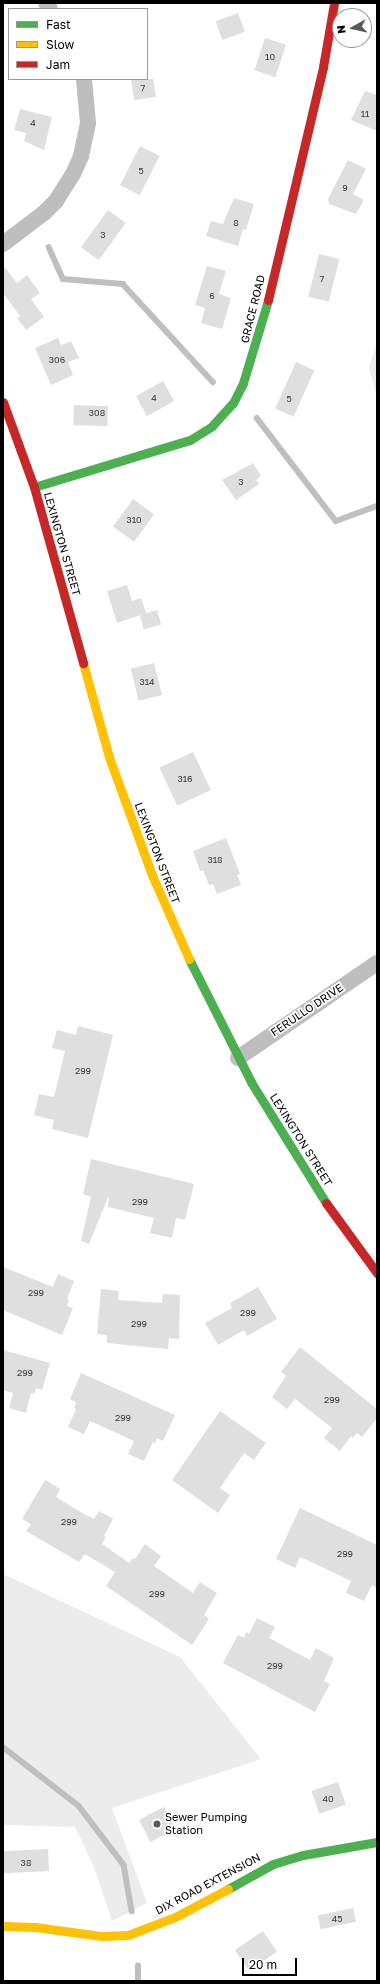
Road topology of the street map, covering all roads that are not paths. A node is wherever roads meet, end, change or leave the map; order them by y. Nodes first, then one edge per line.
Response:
1 (334, 3) edge
2 (84, 80) edge
3 (3, 244) edge
4 (3, 402) edge
5 (34, 487) junction
6 (377, 963) edge
7 (238, 1058) junction
8 (376, 1270) edge
9 (377, 1842) edge
10 (3, 1926) edge

1 - 5 street, GRACE ROAD
2 - 3 street
4 - 5 street, LEXINGTON STREET
5 - 7 street, LEXINGTON STREET
6 - 7 street, FERULLO DRIVE
7 - 8 street, LEXINGTON STREET
9 - 10 street, DIX ROAD EXTENSION

